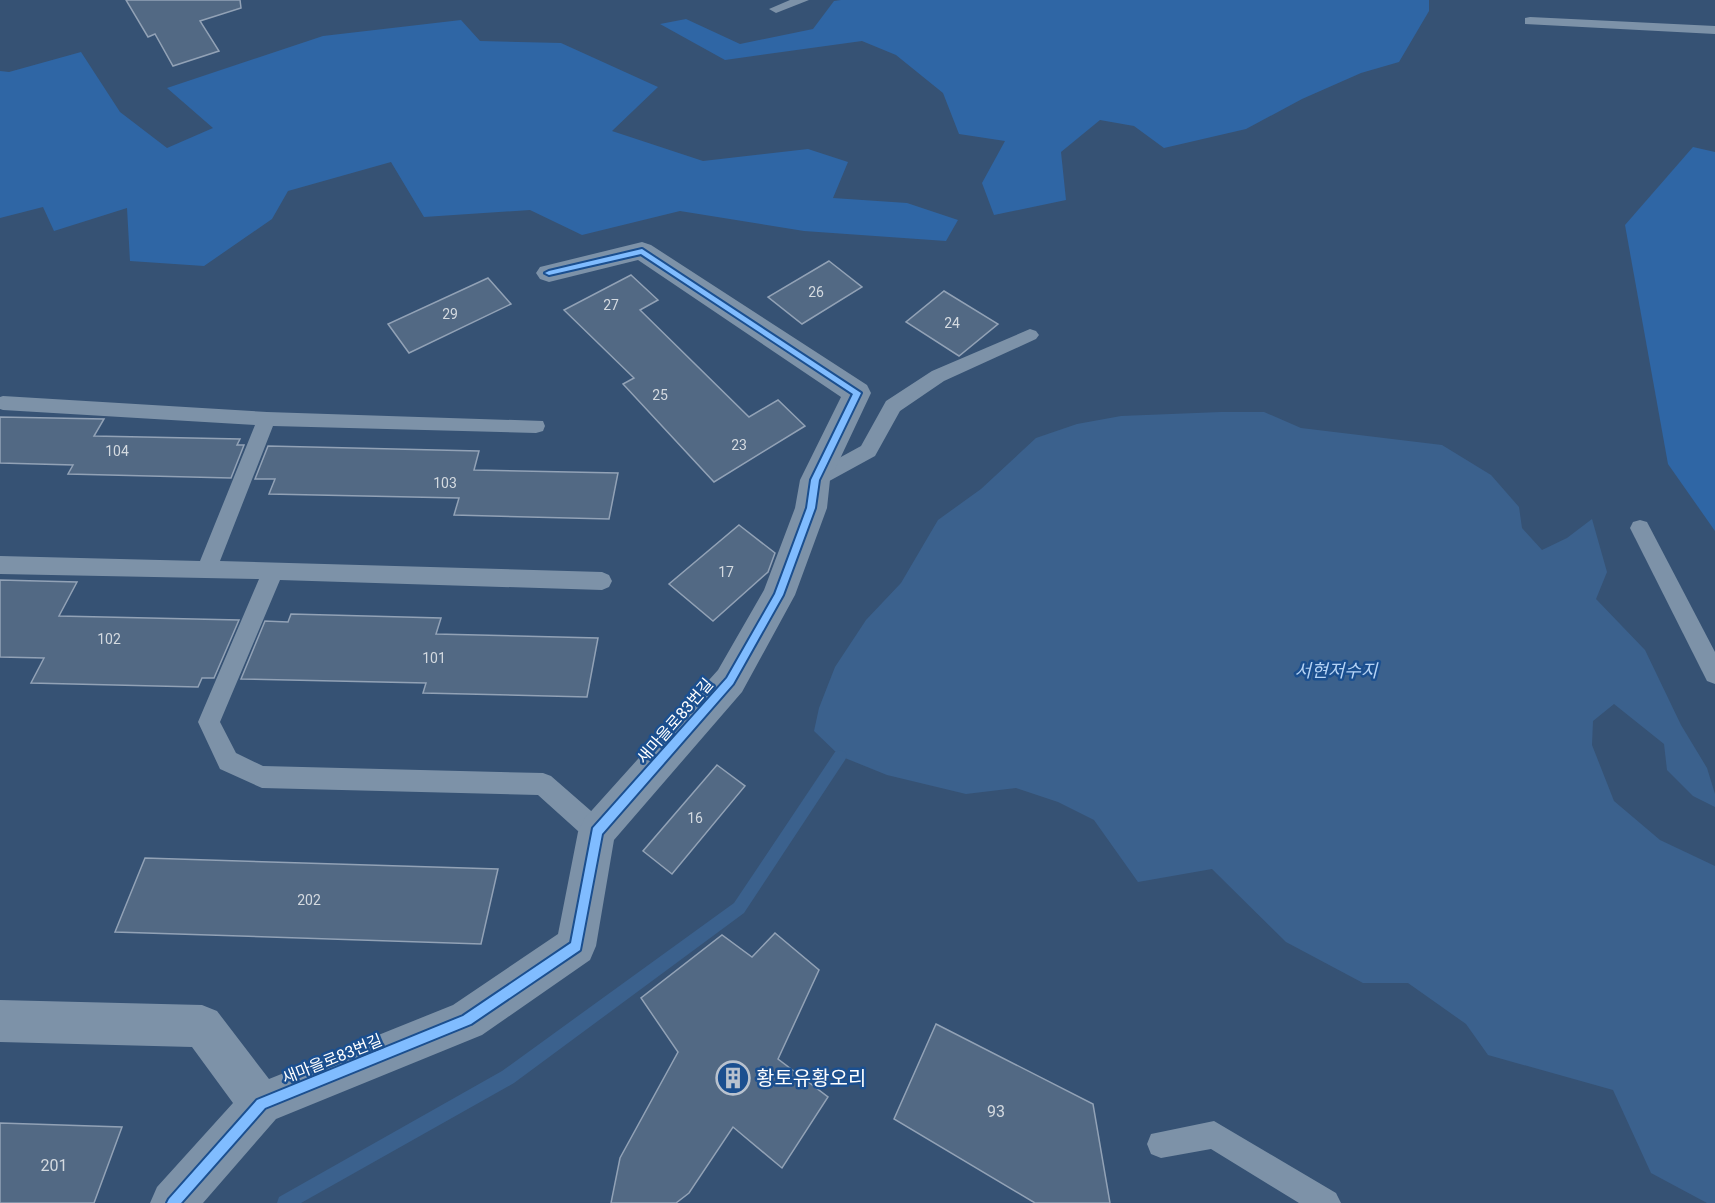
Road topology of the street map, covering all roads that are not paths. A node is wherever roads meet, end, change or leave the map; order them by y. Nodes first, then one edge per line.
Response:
1 (803, 0) edge
2 (776, 9) dead end
3 (1530, 21) dead end
4 (1715, 30) edge
5 (549, 273) dead end
6 (1030, 334) dead end
7 (3, 403) dead end
8 (267, 419) junction
9 (536, 426) dead end
10 (815, 480) junction
11 (1641, 528) dead end
12 (0, 565) edge
13 (206, 570) junction
14 (273, 571) junction
15 (602, 581) dead end
16 (1715, 674) edge
17 (597, 832) junction
18 (0, 1021) edge
19 (261, 1104) junction
20 (1161, 1144) dead end
21 (173, 1203) edge
22 (1326, 1203) edge

1 - 2 lane
3 - 4 lane
5 - 10 street, 새마을로83번길
6 - 10 lane
7 - 8 lane
8 - 9 lane
8 - 13 lane
10 - 17 street, 새마을로83번길
11 - 16 lane
12 - 13 lane
13 - 14 lane
14 - 15 lane
14 - 17 lane
17 - 19 street, 새마을로83번길
18 - 19 street
19 - 21 street, 새마을로83번길
20 - 22 lane

